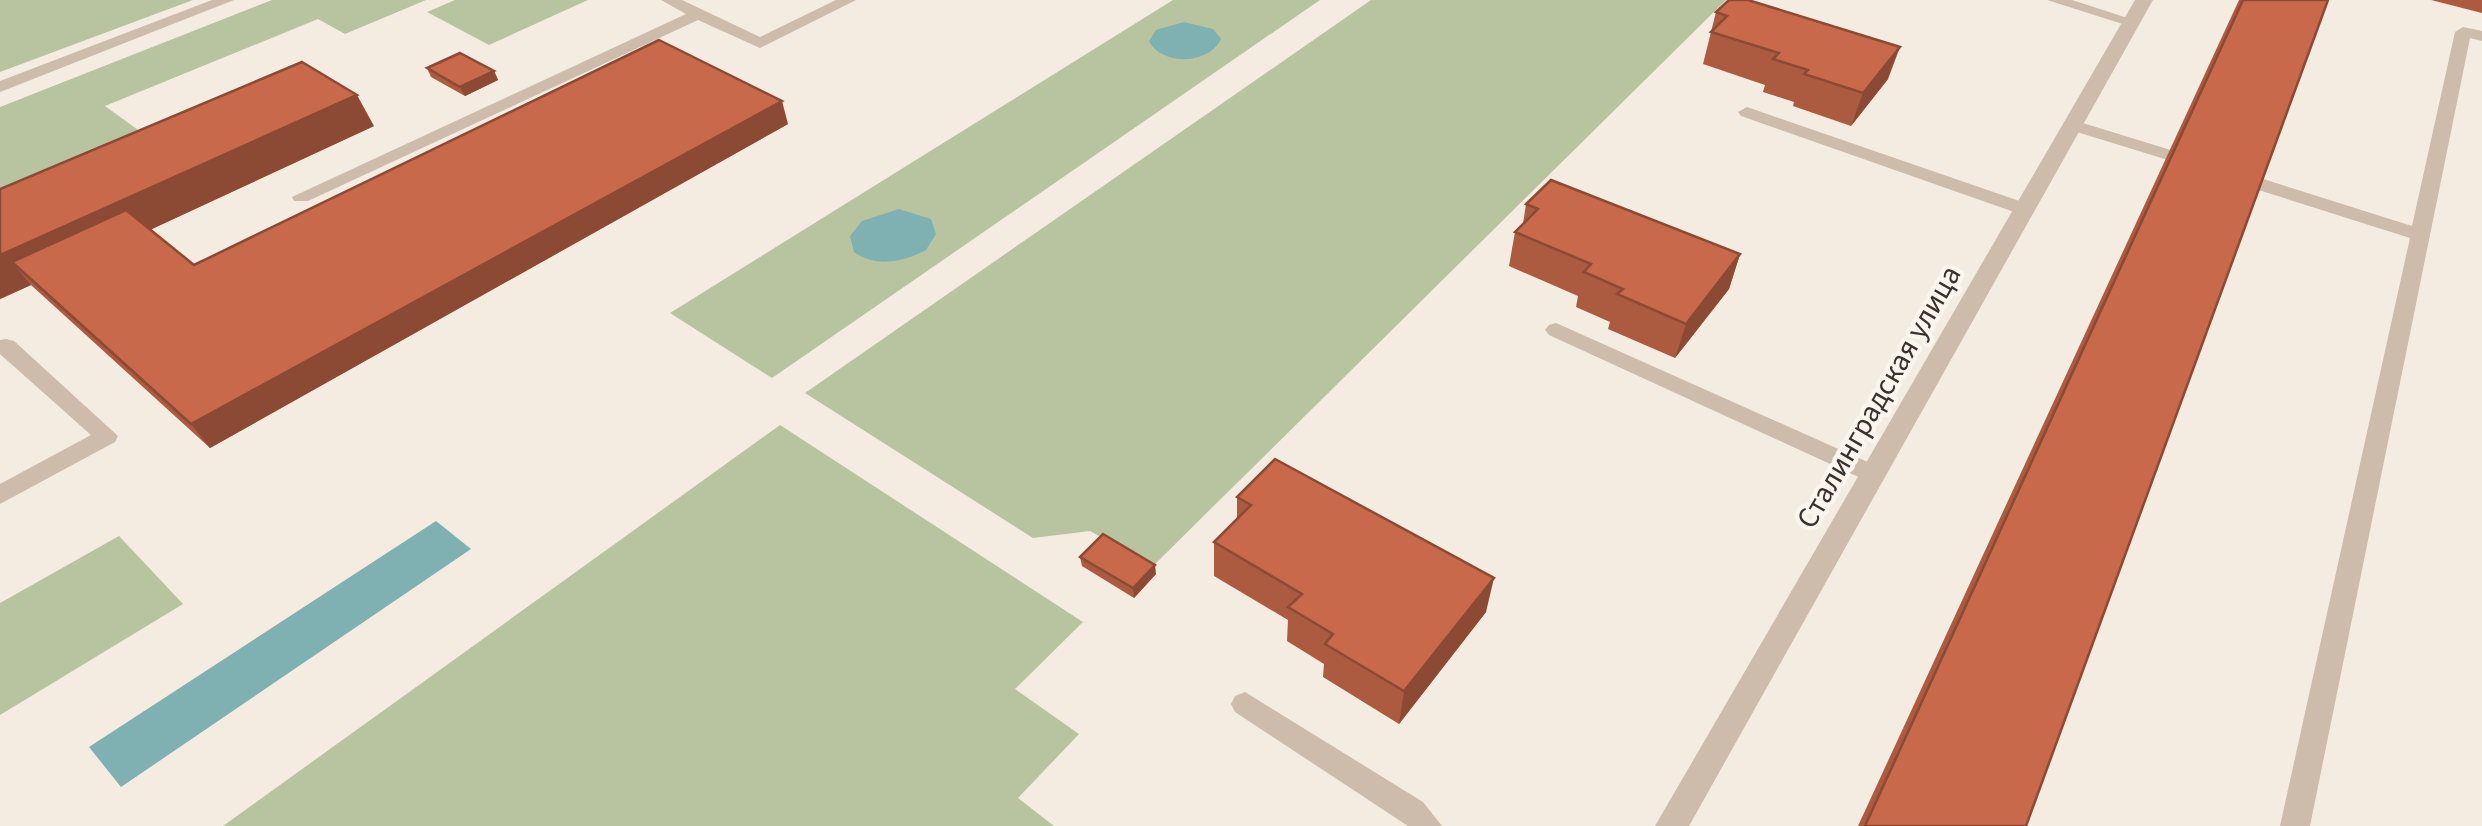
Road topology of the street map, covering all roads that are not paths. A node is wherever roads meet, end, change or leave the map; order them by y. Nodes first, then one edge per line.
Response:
1 (226, 0) edge
2 (669, 0) edge
3 (848, 0) edge
4 (2055, 0) edge
5 (2138, 11) edge
6 (698, 14) junction
7 (2482, 36) edge
8 (0, 86) edge
9 (1747, 112) dead end
10 (2072, 125) junction
11 (2168, 155) edge
12 (2253, 182) edge
13 (302, 197) dead end
14 (2024, 210) junction
15 (2420, 235) junction
16 (1556, 330) dead end
17 (0, 347) edge
18 (1872, 474) junction
19 (0, 495) edge
20 (1245, 704) dead end
21 (1427, 826) edge
22 (1671, 826) edge
23 (2295, 826) edge

1 - 8 lane
2 - 6 lane
3 - 6 lane
4 - 5 lane
5 - 10 street, Сталинградская улица
6 - 13 lane
7 - 15 lane
9 - 14 lane
10 - 11 lane
10 - 14 street, Сталинградская улица
12 - 15 lane
14 - 18 street, Сталинградская улица
15 - 23 lane
16 - 18 lane
17 - 19 lane
18 - 22 street, Сталинградская улица
20 - 21 lane

